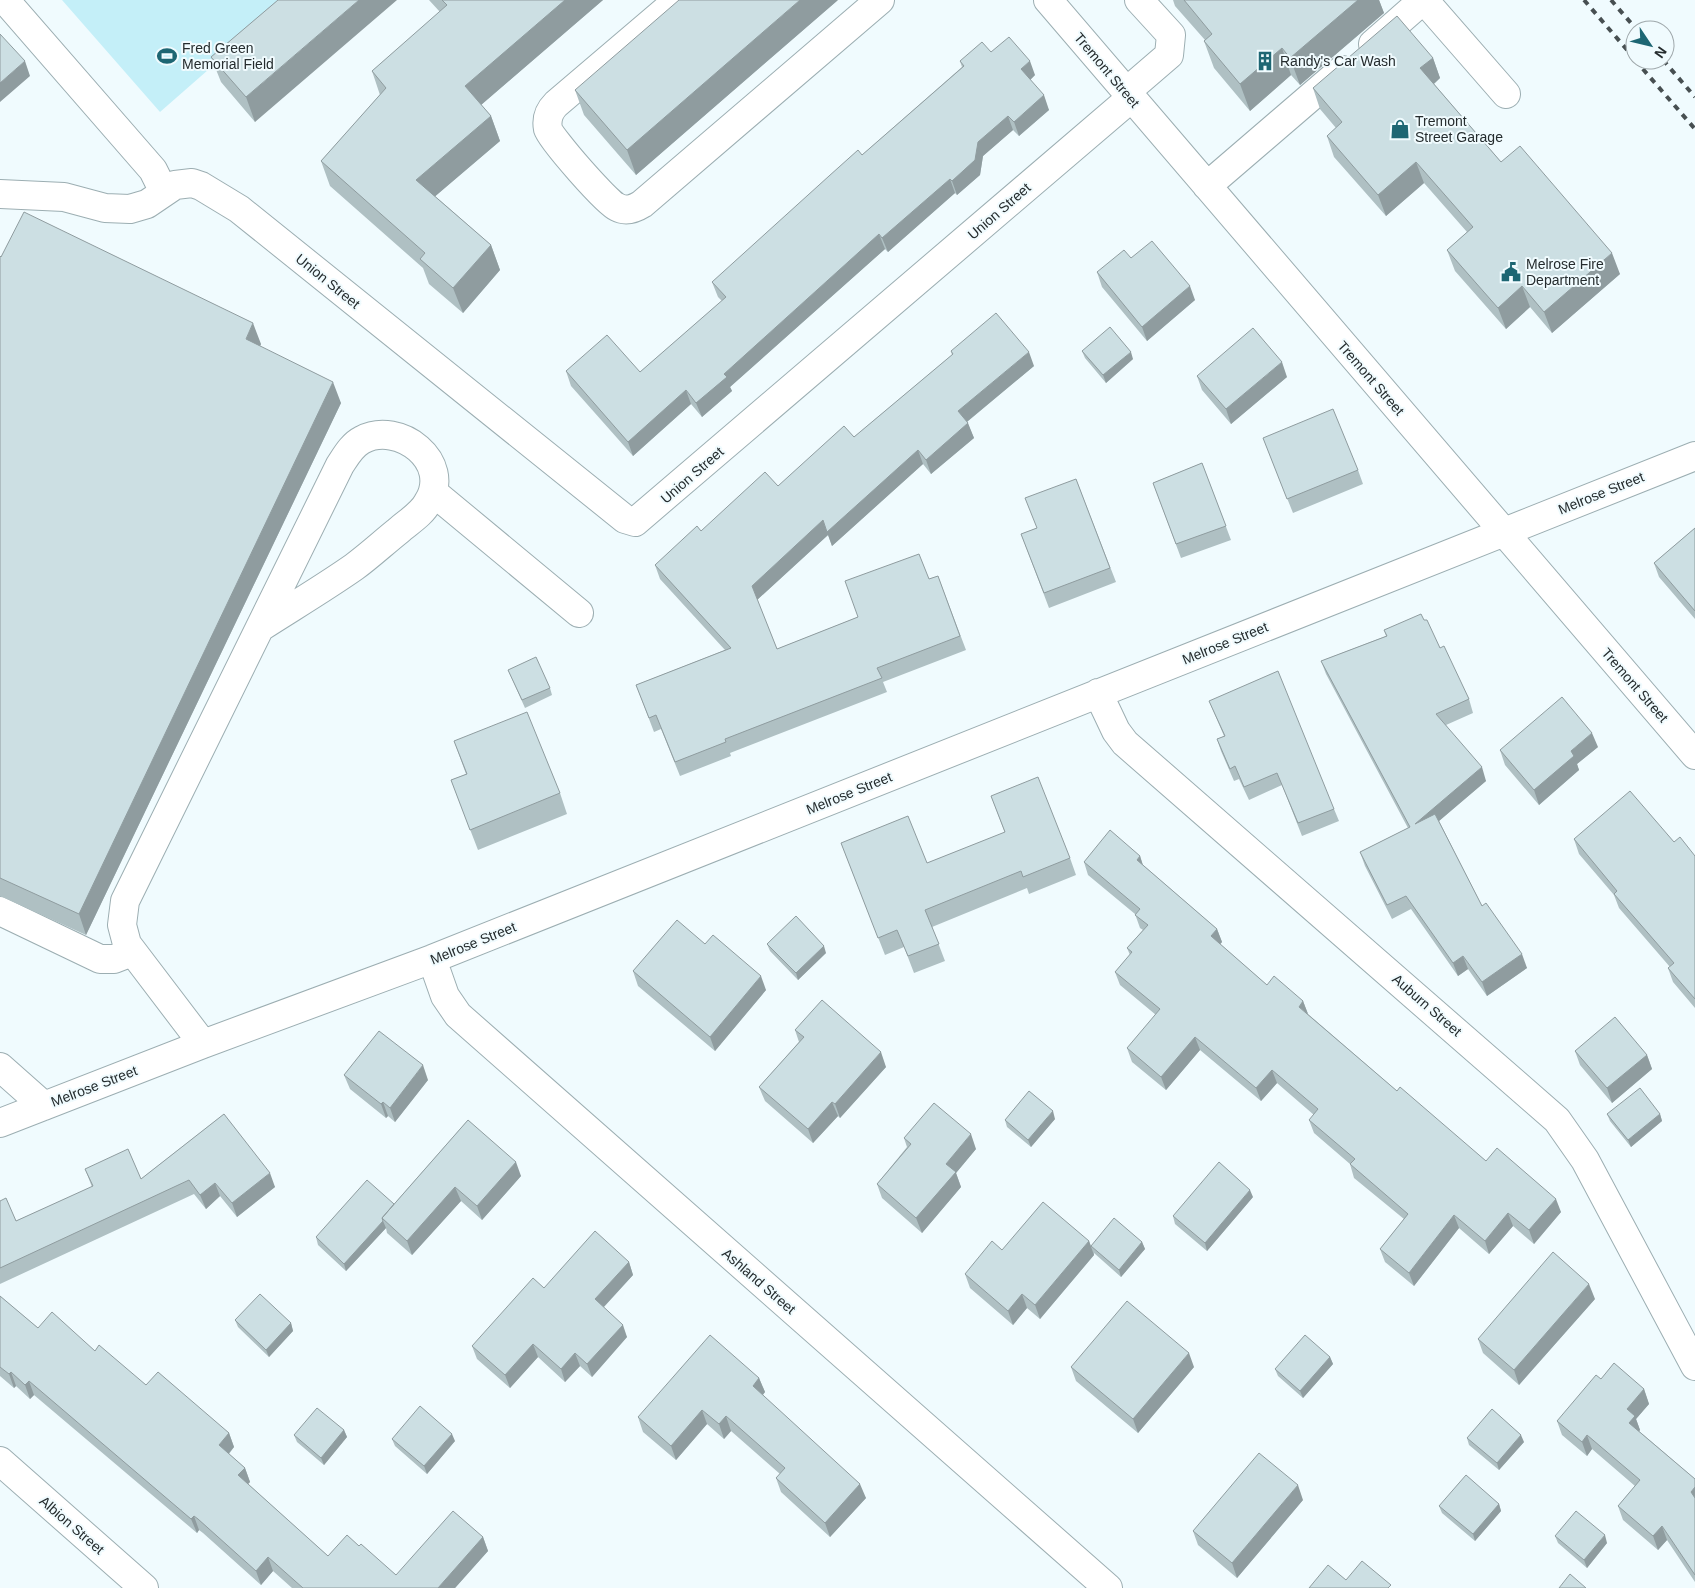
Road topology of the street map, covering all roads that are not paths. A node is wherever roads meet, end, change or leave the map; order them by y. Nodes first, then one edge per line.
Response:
1 (5, 0) edge
2 (678, 0) edge
3 (880, 0) edge
4 (1048, 0) edge
5 (1139, 0) edge
6 (1424, 0) edge
7 (1506, 94) dead end
8 (1128, 95) junction
9 (1207, 186) junction
10 (164, 192) junction
11 (0, 194) edge
12 (1695, 456) edge
13 (433, 492) junction
14 (1504, 532) junction
15 (579, 613) dead end
16 (261, 627) junction
17 (1098, 693) junction
18 (1695, 755) edge
19 (0, 912) edge
20 (132, 952) junction
21 (432, 959) junction
22 (203, 1044) junction
23 (0, 1067) edge
24 (44, 1106) junction
25 (0, 1123) edge
26 (1695, 1366) edge
27 (0, 1461) edge
28 (144, 1588) edge
29 (1108, 1588) edge

1 - 10 street
2 - 3 street
4 - 8 street, Tremont Street
5 - 8 street
6 - 7 street
6 - 9 street
8 - 9 street, Tremont Street
8 - 10 street, Union Street
9 - 14 street, Tremont Street
10 - 11 street
12 - 14 street, Melrose Street
13 - 15 street
13 - 16 street
13 - 16 street
14 - 17 street, Melrose Street
14 - 18 street, Tremont Street
16 - 20 street
17 - 21 street, Melrose Street
17 - 26 street, Auburn Street
19 - 20 street
20 - 22 street
21 - 22 street, Melrose Street
21 - 29 street, Ashland Street
22 - 24 street, Melrose Street
23 - 24 street
24 - 25 street, Melrose Street
27 - 28 street, Albion Street

